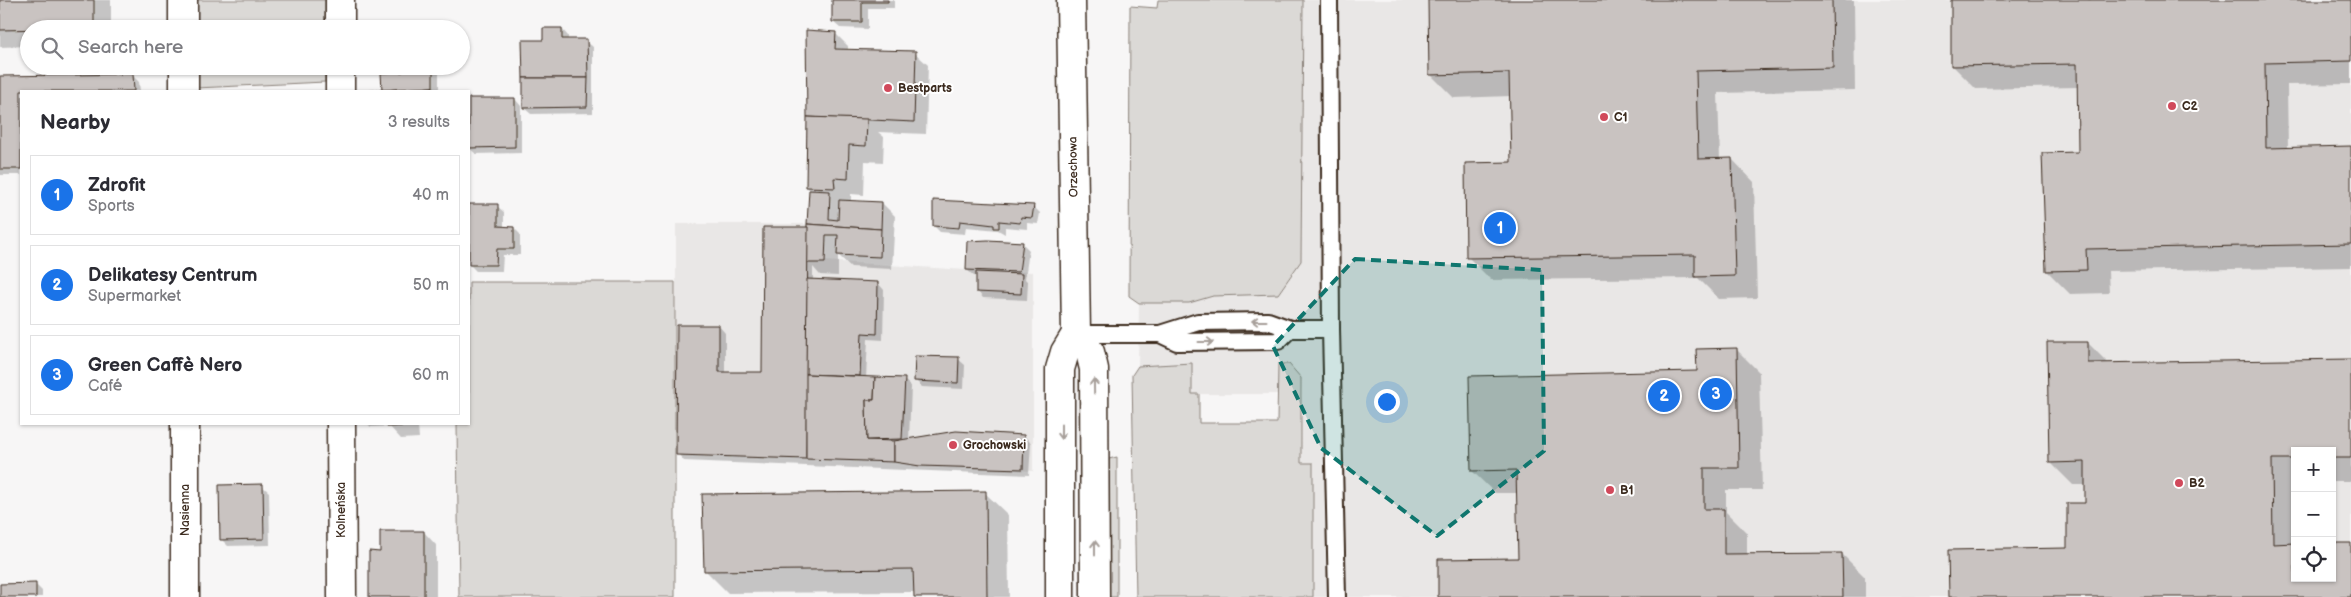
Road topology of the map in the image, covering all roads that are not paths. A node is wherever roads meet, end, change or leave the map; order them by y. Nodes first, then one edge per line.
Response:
1 (183, 0) edge
2 (340, 0) edge
3 (1071, 0) edge
4 (1330, 0) edge
5 (183, 20) edge
6 (340, 20) edge
7 (184, 75) edge
8 (340, 75) edge
9 (184, 90) edge
10 (340, 90) edge
11 (1331, 329) junction
12 (1076, 334) junction
13 (185, 425) edge
14 (341, 425) edge
15 (184, 597) edge
16 (342, 597) edge
17 (1060, 597) edge
18 (1095, 597) edge
19 (1337, 597) edge

1 - 5 street
2 - 6 street
3 - 12 street, Orzechowa
4 - 11 lane
7 - 9 street
8 - 10 street
11 - 12 lane
11 - 19 lane
12 -> 17 street, Orzechowa
18 -> 12 street
13 - 15 street, Nasienna
14 - 16 street, Kolneńska

